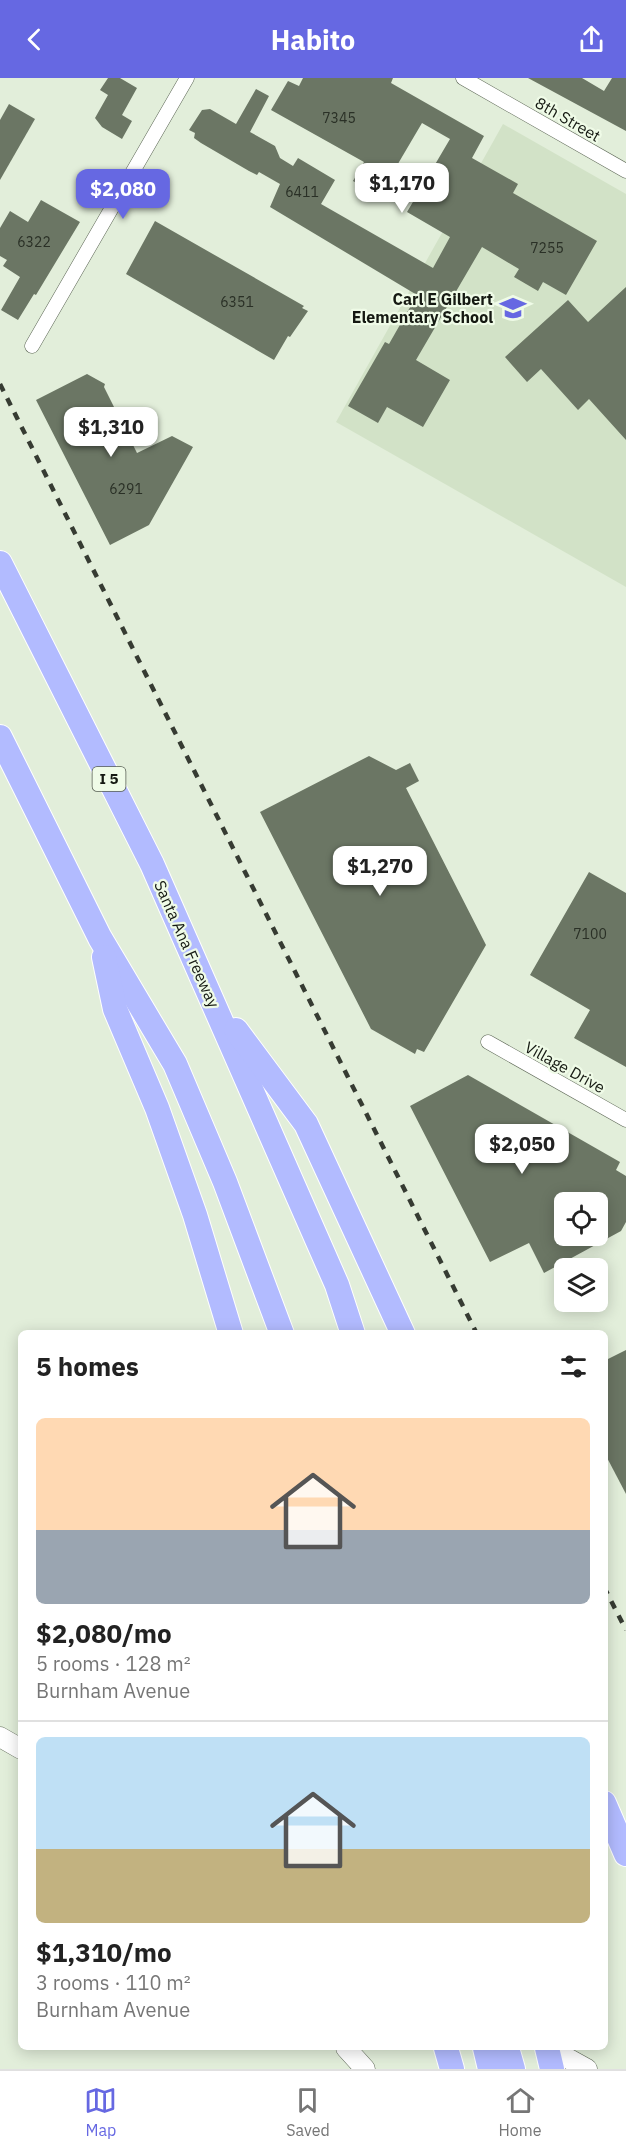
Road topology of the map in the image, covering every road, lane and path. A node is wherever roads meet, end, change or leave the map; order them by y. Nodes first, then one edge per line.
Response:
1 (187, 78) edge
2 (463, 78) edge
3 (488, 84) edge
4 (626, 171) edge
5 (32, 346) dead end
6 (0, 563) edge
7 (0, 737) edge
8 (100, 938) junction
9 (211, 997) junction
10 (488, 1042) dead end
11 (626, 1120) edge
12 (230, 1330) edge
13 (280, 1330) edge
14 (352, 1330) edge
15 (401, 1330) edge
16 (0, 1737) edge
17 (18, 1747) edge
18 (608, 1812) edge
19 (626, 1854) edge
20 (348, 2050) edge
21 (447, 2050) edge
22 (485, 2050) edge
23 (508, 2050) edge
24 (548, 2050) edge
25 (552, 2050) edge
26 (365, 2069) edge
27 (452, 2069) edge
28 (490, 2069) edge
29 (513, 2069) edge
30 (552, 2069) edge
31 (588, 2069) edge

1 - 5 street
2 - 3 street, 8th Street
3 - 4 street, 8th Street
6 - 9 highway, Santa Ana Freeway / I 5
7 - 8 highway
8 - 12 highway
8 - 13 highway
9 - 14 highway, Santa Ana Freeway / I 5
9 - 15 highway
10 - 11 street, Village Drive
16 - 17 main road
18 - 19 highway
20 - 26 main road
21 - 27 highway
22 - 28 highway
23 - 29 highway
24 - 30 highway
25 - 31 main road

